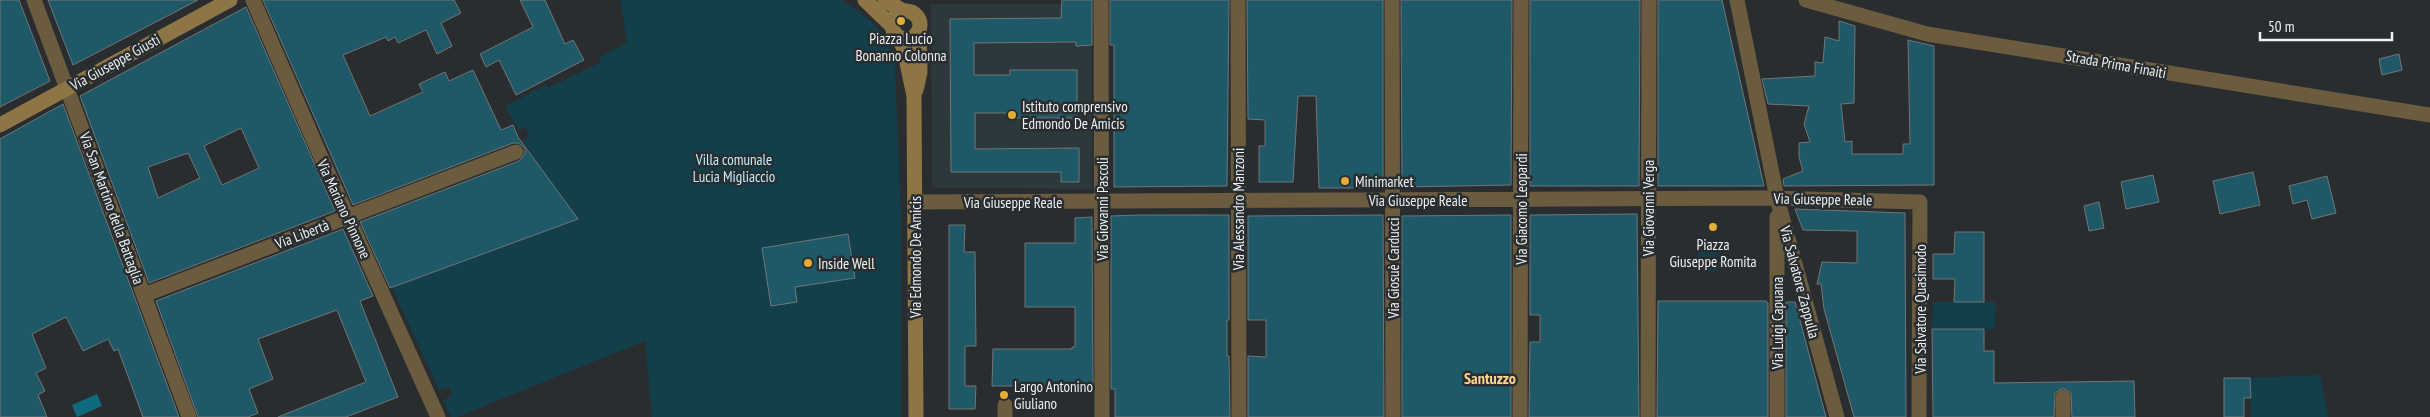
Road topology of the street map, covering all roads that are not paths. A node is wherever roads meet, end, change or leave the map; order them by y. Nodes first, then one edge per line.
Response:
1 (34, 0) edge
2 (230, 0) edge
3 (253, 0) edge
4 (865, 0) edge
5 (885, 0) edge
6 (920, 0) edge
7 (1101, 0) edge
8 (1238, 0) edge
9 (1392, 0) edge
10 (1521, 0) edge
11 (1649, 0) edge
12 (1737, 0) edge
13 (1806, 0) edge
14 (906, 7) edge
15 (919, 26) junction
16 (895, 32) junction
17 (67, 88) junction
18 (914, 96) junction
19 (2430, 115) edge
20 (0, 125) edge
21 (516, 152) dead end
22 (1777, 198) junction
23 (1648, 199) junction
24 (1238, 200) junction
25 (1393, 200) junction
26 (1521, 200) junction
27 (916, 202) junction
28 (1102, 202) junction
29 (1920, 202) joint
30 (348, 216) junction
31 (144, 295) junction
32 (2063, 397) dead end
33 (435, 416) edge
34 (190, 417) edge
35 (916, 417) edge
36 (1102, 417) edge
37 (1239, 417) edge
38 (1393, 417) edge
39 (1520, 417) edge
40 (1648, 417) edge
41 (1777, 417) edge
42 (1837, 417) edge
43 (1919, 417) edge
44 (2063, 417) edge

1 - 17 street, Via San Martino della Battaglia
2 - 17 main road, Via Giuseppe Giusti
3 - 30 street, Via Mariano Pinnone
4 - 16 main road
5 - 14 main road
6 - 15 main road
7 - 28 street, Via Giovanni Pascoli
8 - 24 street, Via Alessandro Manzoni
9 - 25 street, Via Giosuè Carducci
10 - 26 street, Via Giacomo Leopardi
11 - 23 street, Via Giovanni Verga
12 - 22 street, Via Salvatore Zappulla
13 - 19 street, Strada Prima Finaiti
14 - 15 main road
14 - 16 main road
15 - 16 main road
15 - 18 main road
16 - 18 main road
17 - 20 main road, Via Giuseppe Giusti
17 - 31 street, Via San Martino della Battaglia
18 - 27 main road, Via Edmondo De Amicis
21 - 30 street, Via Libertà
22 - 23 street, Via Giuseppe Reale
22 - 29 street, Via Giuseppe Reale
22 - 41 street, Via Luigi Capuana
22 - 42 street, Via Salvatore Zappulla
23 - 26 street, Via Giuseppe Reale
23 - 40 street, Via Giovanni Verga
24 - 25 street, Via Giuseppe Reale
24 - 28 street, Via Giuseppe Reale
24 - 37 street, Via Alessandro Manzoni
25 - 26 street, Via Giuseppe Reale
25 - 38 street, Via Giosuè Carducci
26 - 39 street, Via Giacomo Leopardi
27 - 28 street, Via Giuseppe Reale
27 - 35 main road, Via Edmondo De Amicis
28 - 36 street, Via Giovanni Pascoli
29 - 43 street, Via Salvatore Quasimodo
30 - 31 street, Via Libertà
30 - 33 street, Via Mariano Pinnone
31 - 34 street, Via San Martino della Battaglia
32 - 44 street

